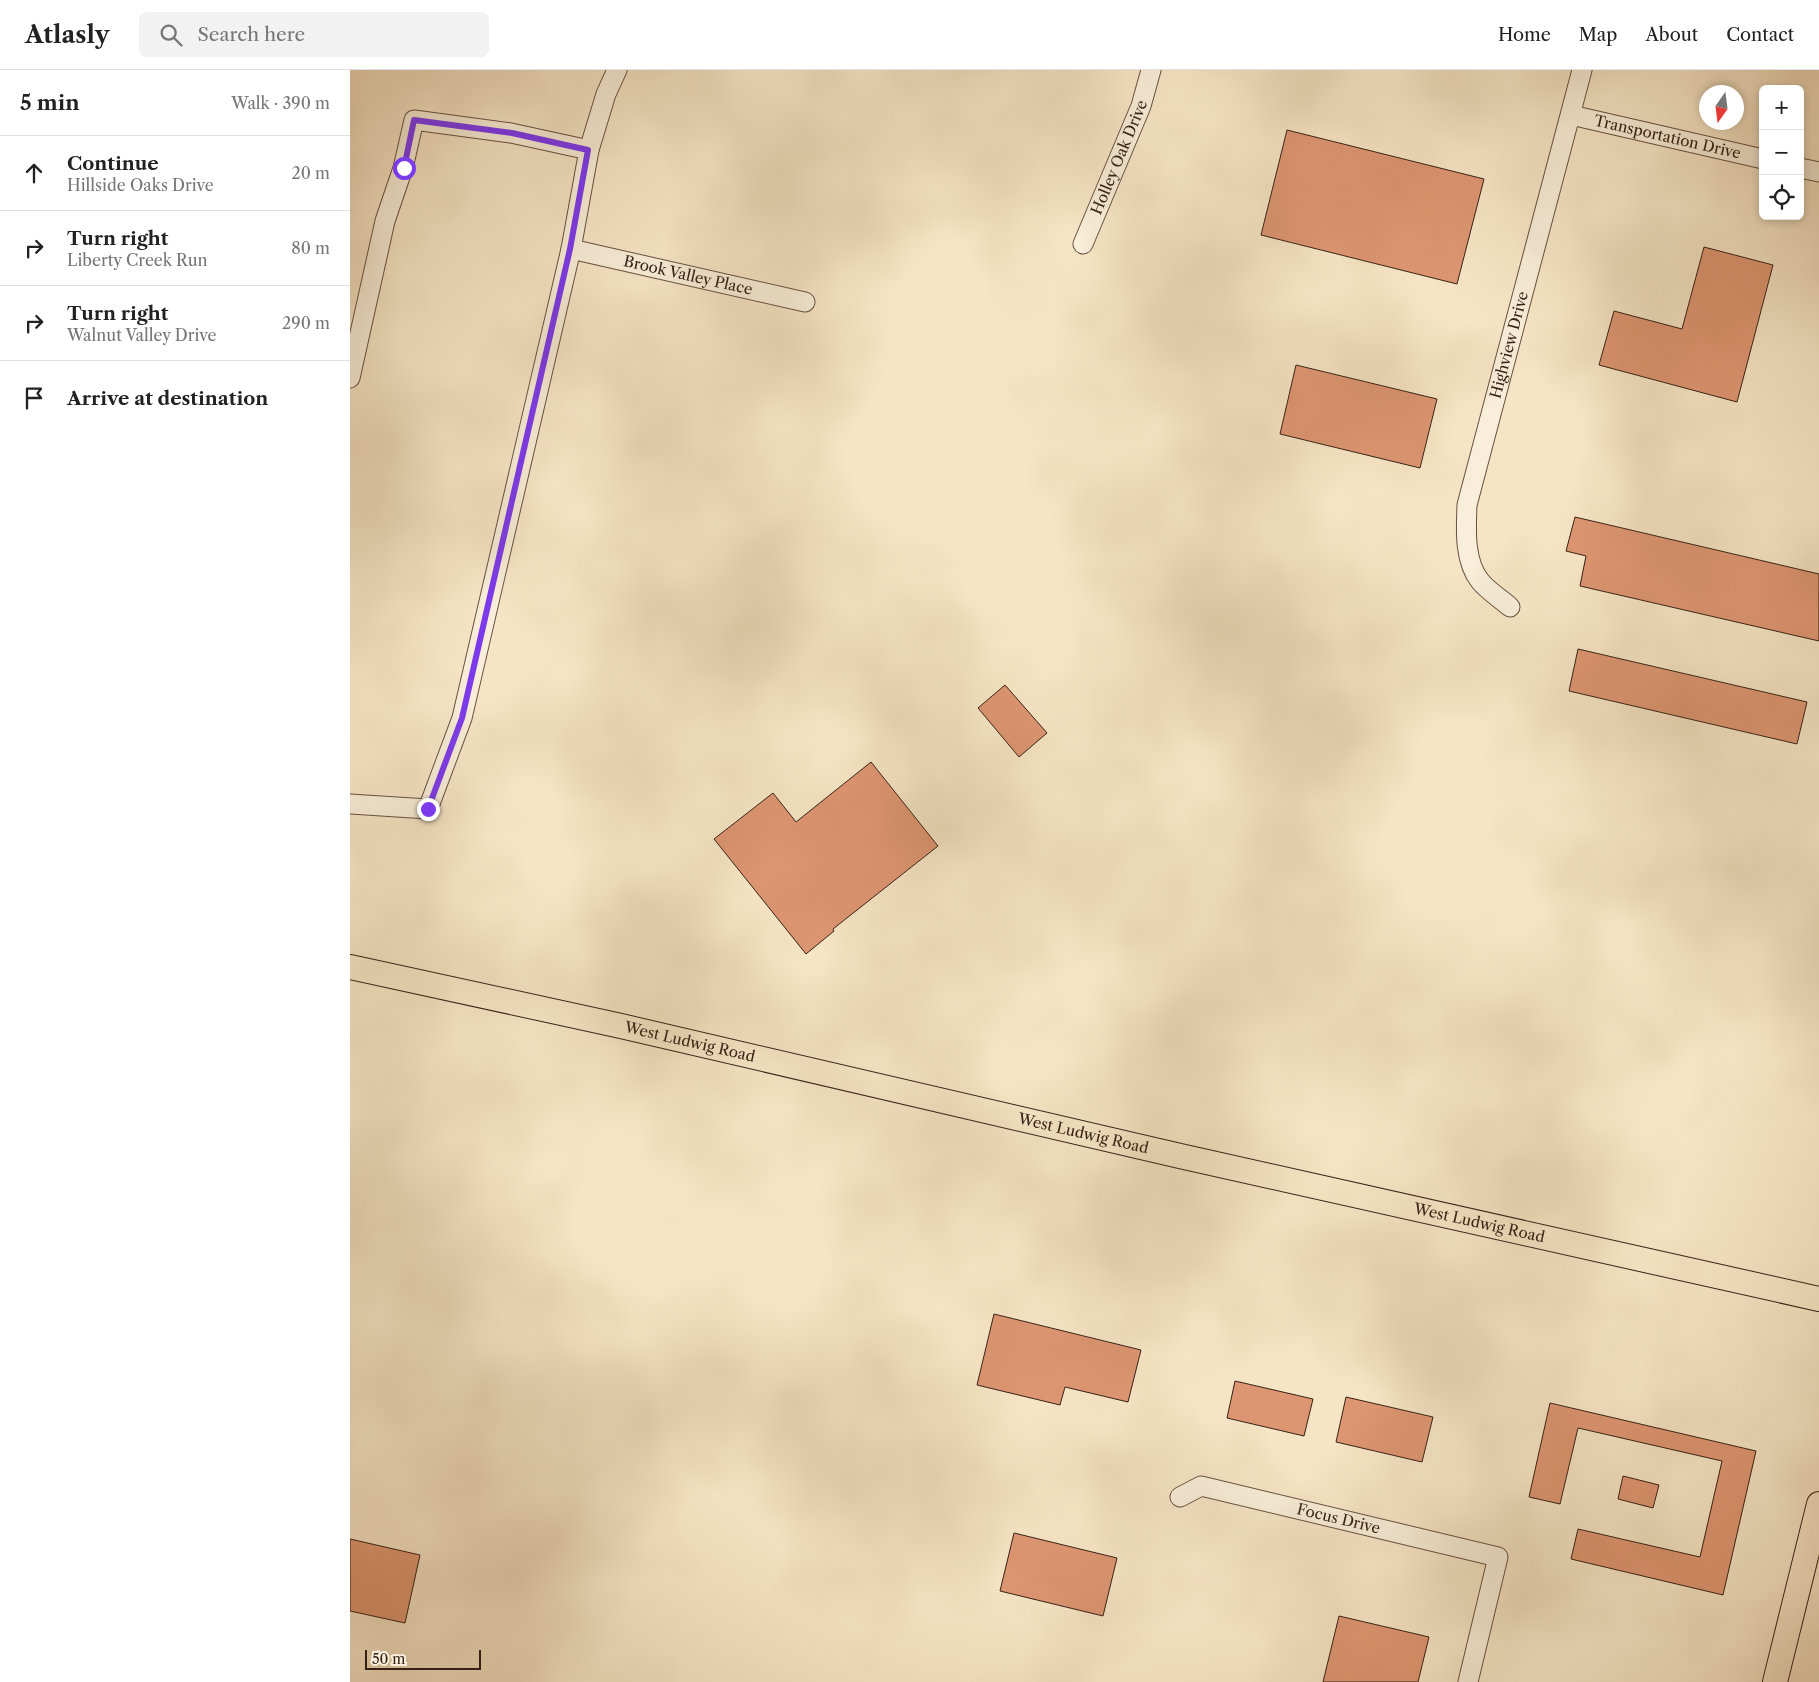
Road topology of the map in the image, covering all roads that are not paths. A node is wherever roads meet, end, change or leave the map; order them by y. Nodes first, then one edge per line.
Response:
1 (617, 70) edge
2 (1151, 70) edge
3 (1582, 70) edge
4 (1571, 115) junction
5 (588, 150) junction
6 (1759, 158) edge
7 (1804, 169) edge
8 (1819, 172) edge
9 (1084, 244) dead end
10 (570, 249) junction
11 (805, 302) dead end
12 (350, 378) edge
13 (1510, 607) dead end
14 (350, 804) edge
15 (350, 968) edge
16 (1819, 1299) edge
17 (1180, 1498) dead end
18 (1819, 1504) edge
19 (1813, 1556) edge
20 (1468, 1682) edge
21 (1775, 1682) edge

1 - 5 street
2 - 9 street, Holley Oak Drive
3 - 4 street, Highview Drive
4 - 6 street, Transportation Drive
4 - 13 street, Highview Drive
5 - 10 street
5 - 12 street
7 - 8 street
10 - 11 street, Brook Valley Place
10 - 14 street
15 - 16 main road, West Ludwig Road
17 - 20 street, Focus Drive
18 - 19 main road
19 - 21 main road

